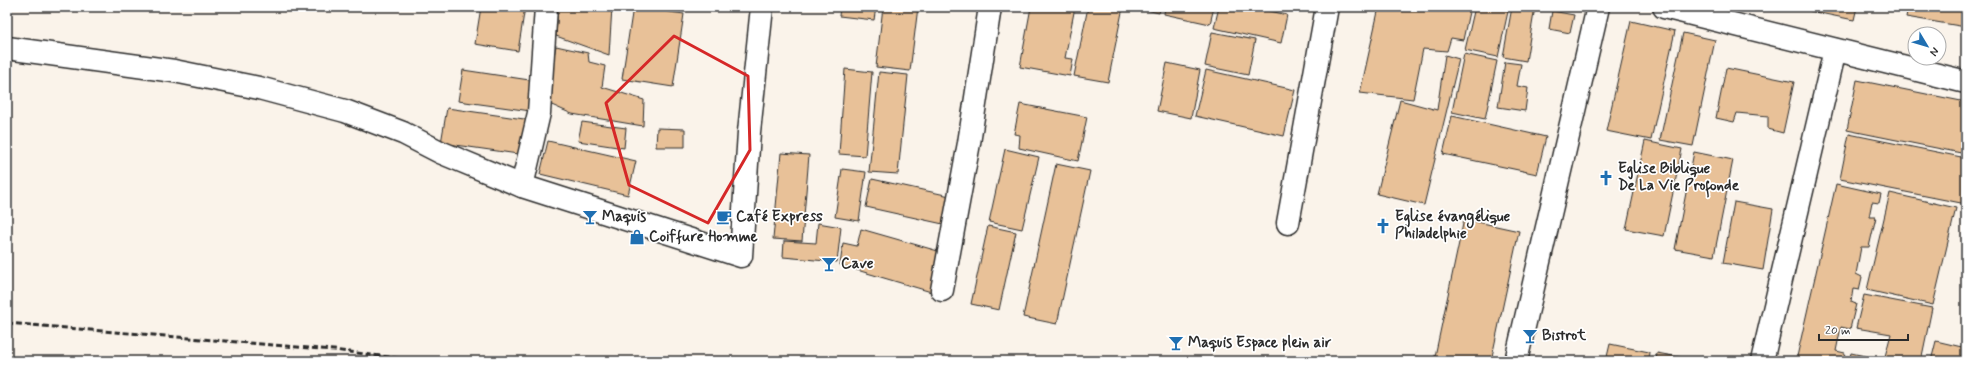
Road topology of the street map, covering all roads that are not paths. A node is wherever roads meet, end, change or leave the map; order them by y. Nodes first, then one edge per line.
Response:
1 (546, 7) edge
2 (762, 7) edge
3 (990, 7) edge
4 (1327, 7) edge
5 (1598, 7) edge
6 (1664, 7) edge
7 (7, 48) edge
8 (1834, 50) junction
9 (1966, 82) edge
10 (522, 186) junction
11 (1288, 223) dead end
12 (942, 290) dead end
13 (1516, 361) edge
14 (1762, 361) edge

1 - 10 street
2 - 10 street
3 - 12 street
4 - 11 street
5 - 13 street
6 - 8 street
7 - 10 street
8 - 9 street
8 - 14 street

